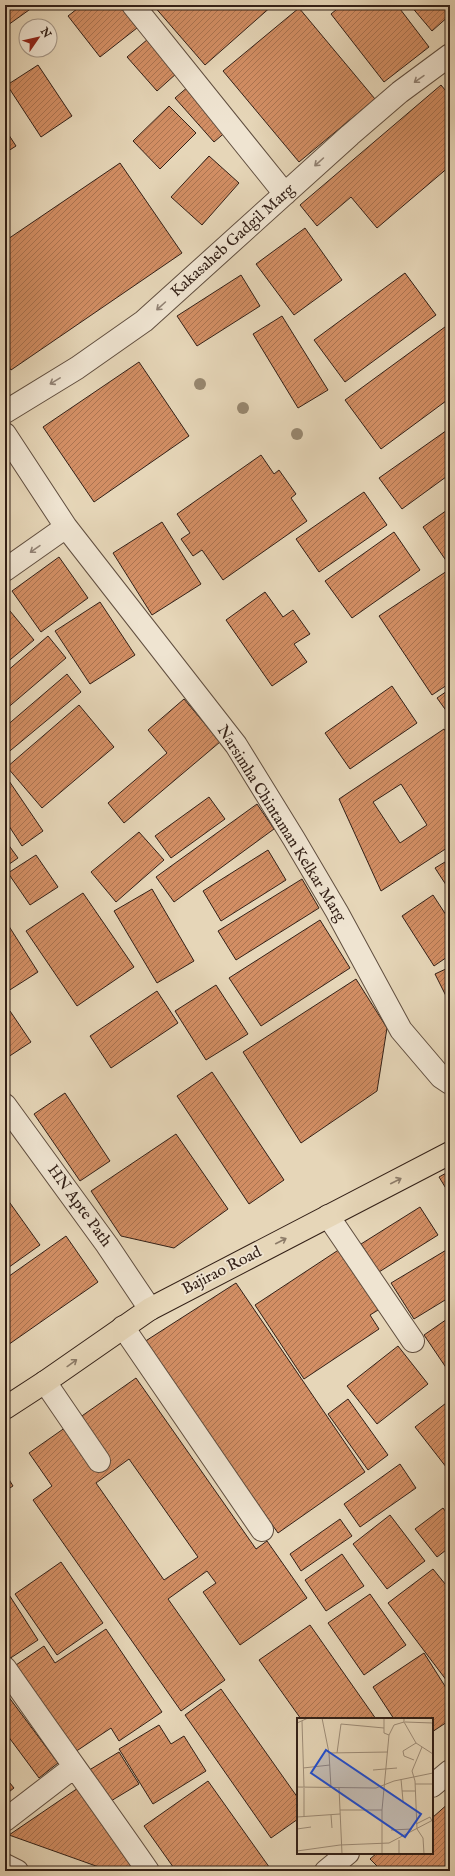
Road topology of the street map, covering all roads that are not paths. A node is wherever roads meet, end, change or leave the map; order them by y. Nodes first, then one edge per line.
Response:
1 (133, 5) edge
2 (447, 64) edge
3 (285, 194) junction
4 (5, 412) edge
5 (5, 434) edge
6 (66, 527) junction
7 (5, 570) edge
8 (450, 1083) edge
9 (5, 1105) edge
10 (450, 1153) edge
11 (328, 1216) junction
12 (150, 1308) junction
13 (123, 1327) junction
14 (413, 1342) dead end
15 (45, 1382) junction
16 (5, 1408) edge
17 (99, 1461) dead end
18 (262, 1530) dead end
19 (5, 1668) edge
20 (74, 1767) junction
21 (450, 1771) edge
22 (433, 1785) edge
23 (5, 1820) edge
24 (347, 1854) edge
25 (5, 1865) edge
26 (17, 1871) edge
27 (148, 1871) edge
28 (326, 1871) edge

1 - 3 street
2 -> 3 street, Kakasaheb Gadgil Marg
3 -> 4 street, Kakasaheb Gadgil Marg
5 - 6 street, Narsimha Chintaman Kelkar Marg
6 -> 7 street
6 - 8 street, Narsimha Chintaman Kelkar Marg
9 - 12 street, HN Apte Path
11 -> 10 highway, Bajirao Road
12 -> 11 highway, Bajirao Road
11 - 14 street
12 - 13 highway, Bajirao Road
15 -> 13 highway, Bajirao Road
13 - 18 street
15 - 16 highway, Bajirao Road
15 - 17 street
19 - 20 street
20 - 23 street
20 - 27 street
21 - 22 street
24 - 28 street
25 - 26 street

